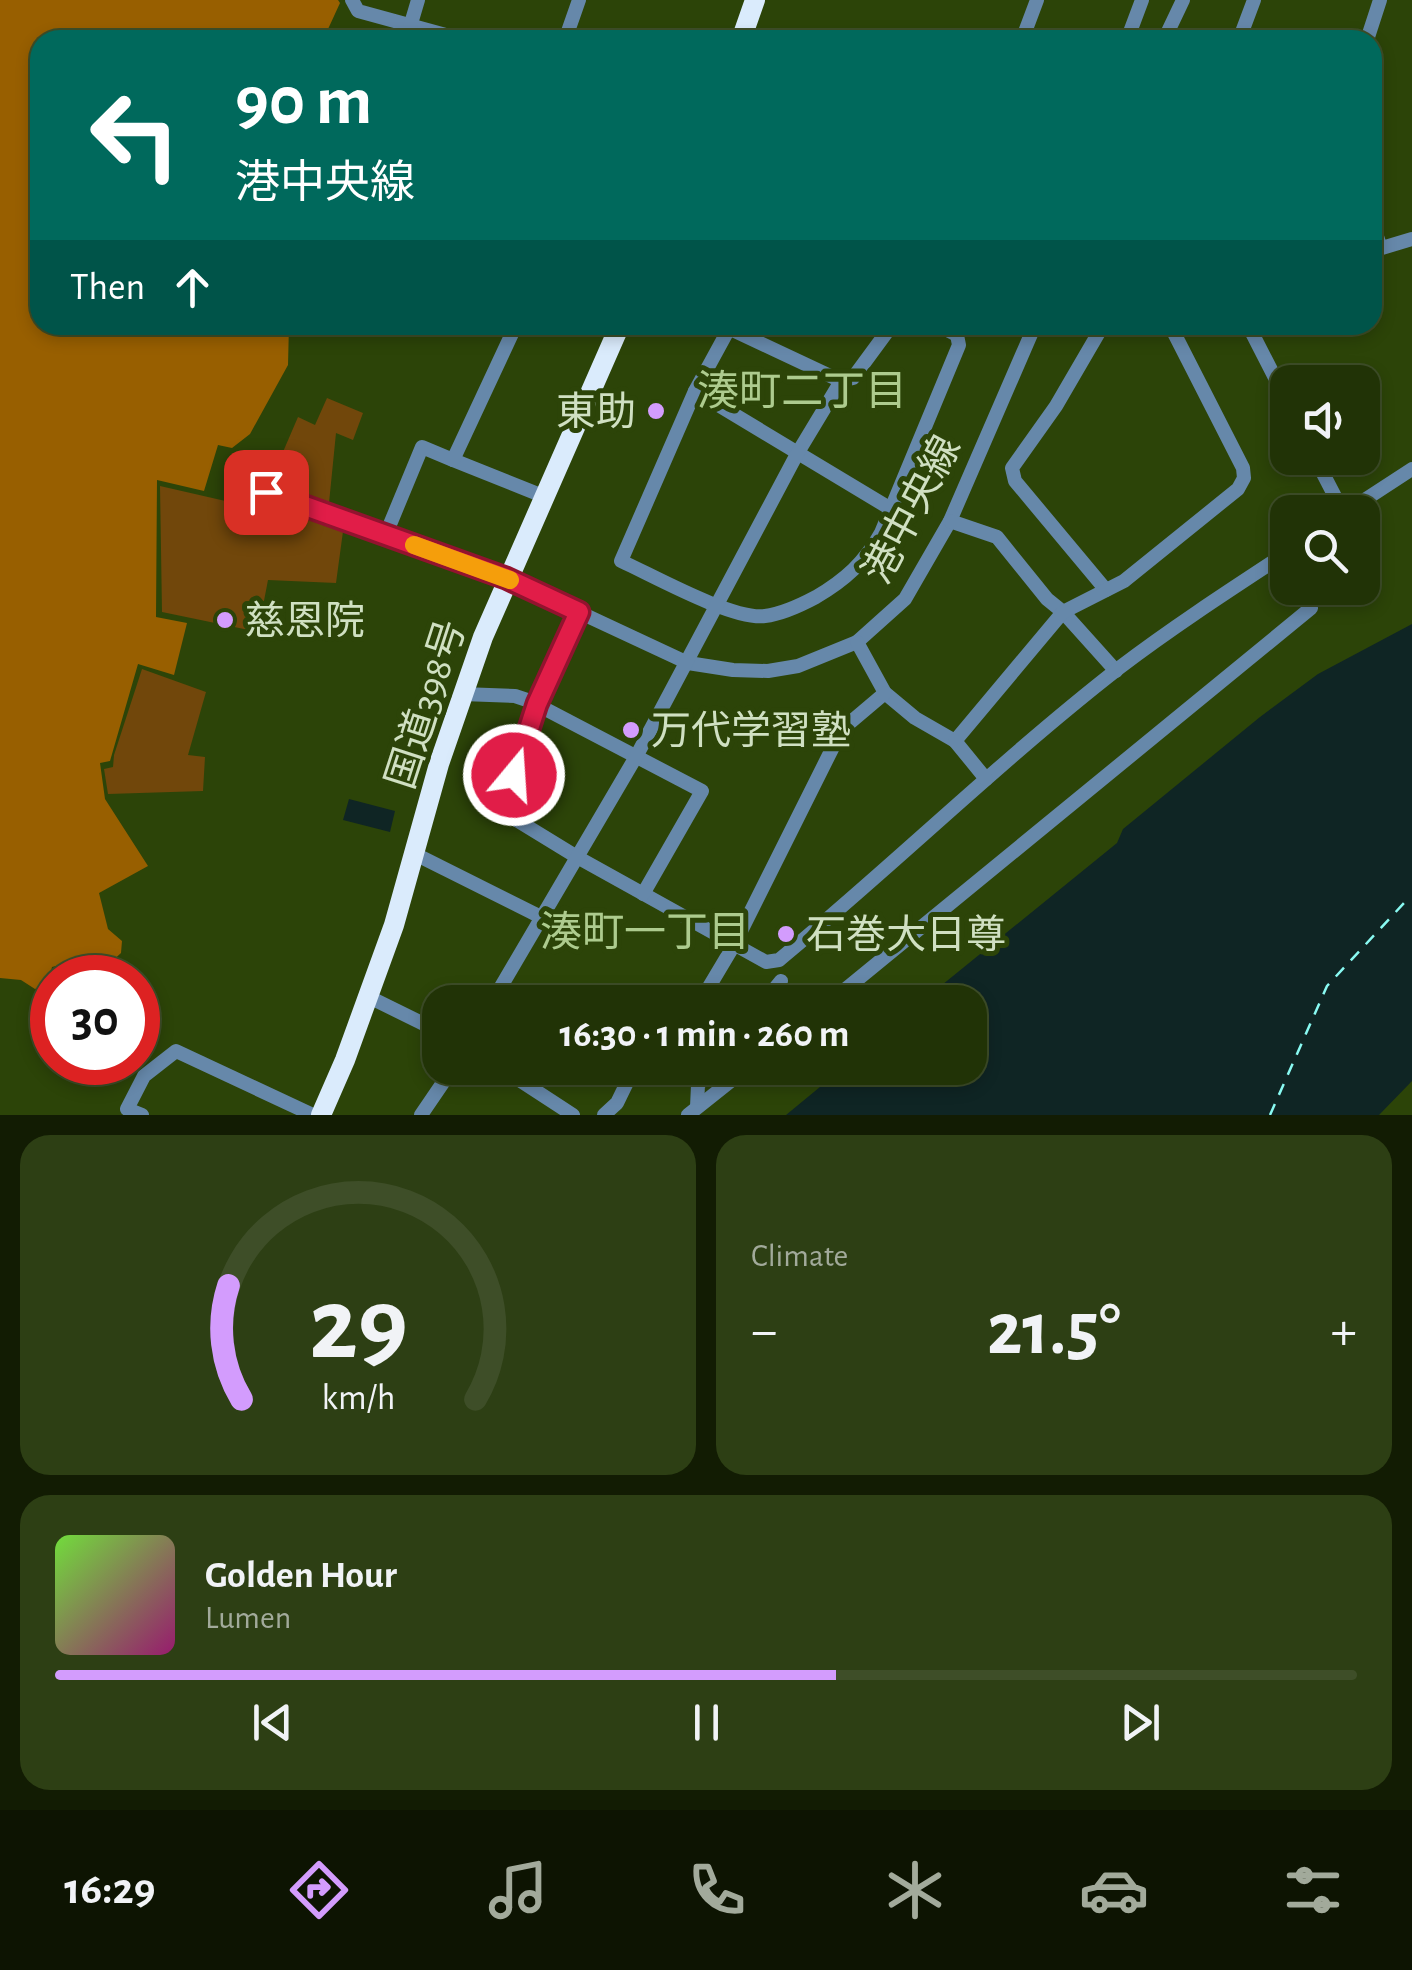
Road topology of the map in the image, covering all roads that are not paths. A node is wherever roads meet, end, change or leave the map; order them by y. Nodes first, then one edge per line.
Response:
1 (352, 0) edge
2 (418, 0) edge
3 (579, 0) edge
4 (755, 0) edge
5 (1037, 0) edge
6 (1142, 0) edge
7 (1183, 0) edge
8 (1254, 0) edge
9 (1380, 0) edge
10 (410, 27) junction
11 (422, 30) edge
12 (568, 30) edge
13 (744, 30) edge
14 (1026, 30) edge
15 (1131, 30) edge
16 (1169, 30) edge
17 (1243, 30) edge
18 (1370, 30) edge
19 (1412, 239) edge
20 (1382, 248) edge
21 (511, 335) edge
22 (615, 335) edge
23 (723, 335) edge
24 (746, 335) edge
25 (885, 335) edge
26 (957, 335) edge
27 (1030, 335) edge
28 (1097, 335) edge
29 (1175, 335) edge
30 (1253, 335) edge
31 (1270, 368) edge
32 (842, 381) junction
33 (695, 391) junction
34 (797, 454) junction
35 (453, 460) junction
36 (1412, 469) edge
37 (266, 492) dead end
38 (1371, 495) edge
39 (543, 496) junction
40 (891, 509) junction
41 (950, 521) junction
42 (386, 534) junction
43 (1270, 564) edge
44 (506, 578) junction
45 (1106, 590) junction
46 (718, 606) junction
47 (1312, 608) dead end
48 (579, 612) junction
49 (1063, 612) junction
50 (857, 642) junction
51 (688, 663) junction
52 (1116, 671) junction
53 (462, 694) junction
54 (885, 694) junction
55 (537, 704) junction
56 (955, 742) junction
57 (637, 754) junction
58 (986, 779) junction
59 (415, 854) junction
60 (577, 856) junction
61 (643, 894) junction
62 (541, 917) junction
63 (734, 945) junction
64 (781, 982) dead end
65 (502, 985) edge
66 (710, 985) edge
67 (778, 985) edge
68 (851, 985) edge
69 (369, 997) junction
70 (422, 1023) edge
71 (441, 1085) edge
72 (527, 1085) edge
73 (626, 1085) edge
74 (698, 1085) edge
75 (726, 1085) edge
76 (693, 1111) edge
77 (142, 1115) edge
78 (313, 1115) edge
79 (321, 1115) edge
80 (421, 1115) edge
81 (573, 1115) edge
82 (604, 1115) edge

1 - 10 street
2 - 10 street
3 - 12 street
4 - 13 highway
5 - 14 street
6 - 15 street
7 - 16 street
8 - 17 street
9 - 18 street
10 - 11 street
19 - 20 street
21 - 35 street
22 - 39 highway, 国道398号
23 - 33 street
24 - 32 street
25 - 32 street
26 - 40 street
27 - 41 street, 港中央線
28 - 45 street
29 - 45 street
30 - 31 street
32 - 34 street
33 - 34 street
33 - 46 street
34 - 40 street
34 - 46 street
35 - 39 street
35 - 42 street
36 - 38 street
37 - 42 street, 港中央線
39 - 44 highway, 国道398号
40 - 46 street
41 - 49 street
41 - 50 street, 港中央線
42 - 44 street, 港中央線
43 - 52 street
44 - 48 street, 港中央線
44 - 53 highway, 国道398号
45 - 49 street
46 - 51 street
47 - 68 street
48 - 51 street, 港中央線
48 - 55 street
49 - 52 street
49 - 56 street
50 - 51 street, 港中央線
50 - 54 street
51 - 57 street
52 - 58 street
53 - 55 street
53 - 59 highway, 国道398号
54 - 56 street
54 - 63 street
55 - 57 street
55 - 60 street
56 - 58 street
57 - 60 street
57 - 61 street
58 - 63 street
59 - 62 street
59 - 69 highway, 国道398号
60 - 61 street
60 - 62 street
61 - 63 street
62 - 65 street
63 - 66 street
64 - 67 street
69 - 70 street
69 - 79 highway, 国道398号
71 - 80 street
72 - 81 street
73 - 82 street
74 - 76 street
75 - 76 street
77 - 78 street

